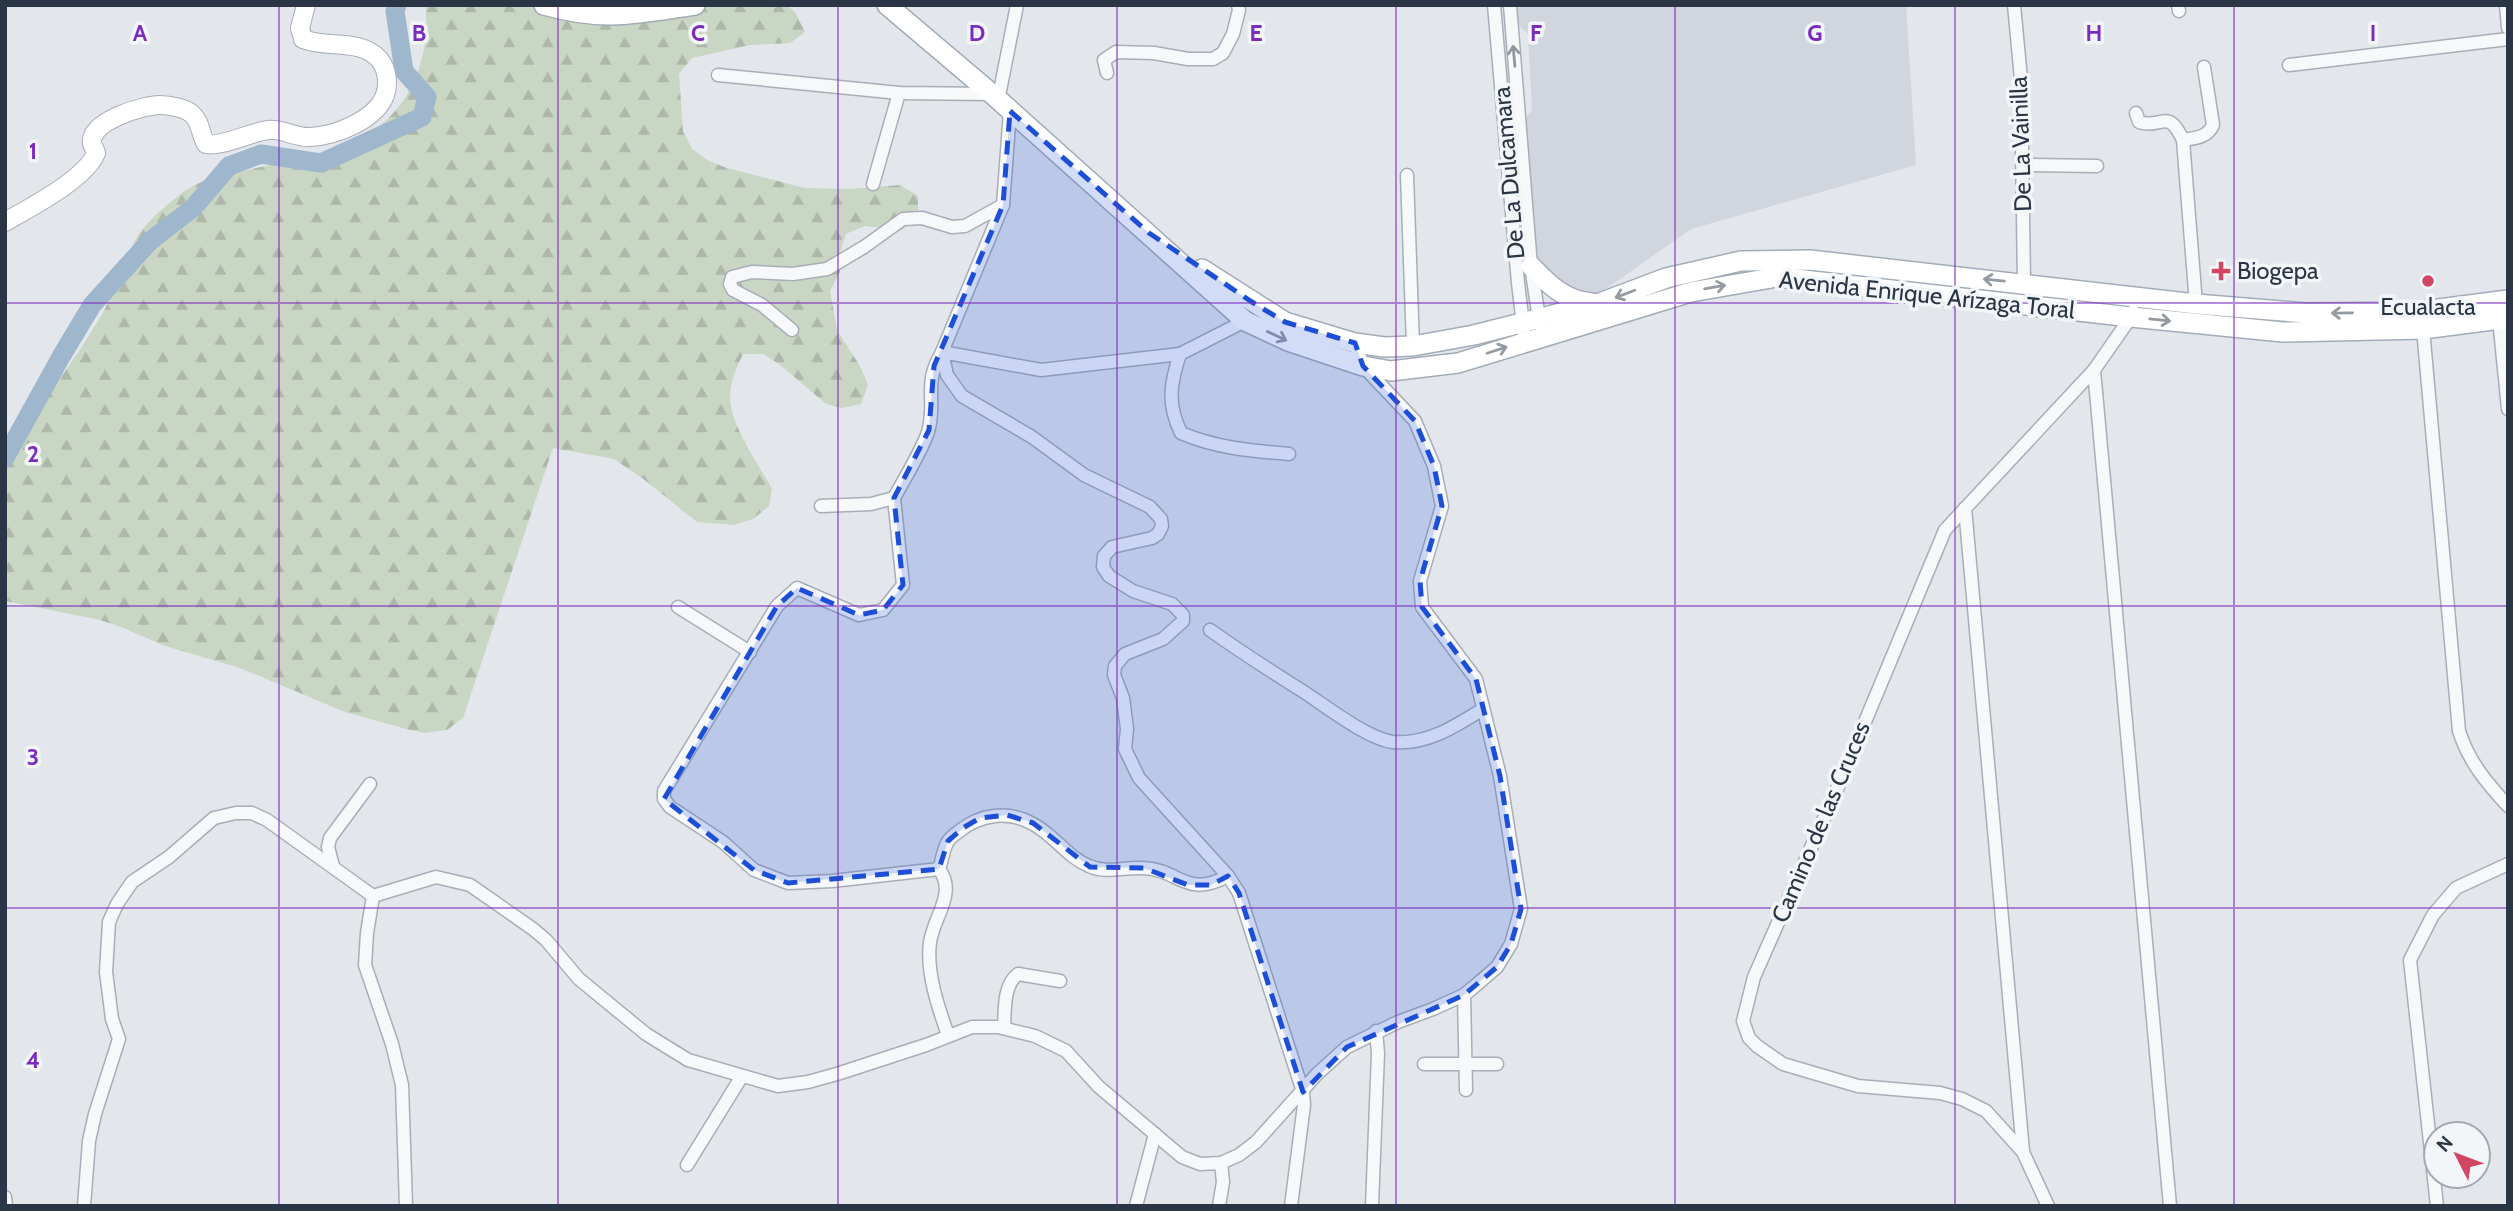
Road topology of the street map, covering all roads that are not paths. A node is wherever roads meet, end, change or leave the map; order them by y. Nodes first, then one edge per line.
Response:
1 (306, 5) edge
2 (544, 5) edge
3 (695, 5) edge
4 (887, 5) edge
5 (1017, 5) edge
6 (1237, 5) edge
7 (1494, 5) edge
8 (1510, 5) edge
9 (2014, 5) edge
10 (2506, 5) edge
11 (2508, 28) edge
12 (2508, 39) edge
13 (2289, 65) dead end
14 (2204, 67) dead end
15 (1107, 73) dead end
16 (718, 75) dead end
17 (899, 93) junction
18 (1000, 102) junction
19 (2136, 113) dead end
20 (2183, 140) junction
21 (2023, 165) junction
22 (2097, 166) dead end
23 (1406, 175) dead end
24 (873, 184) dead end
25 (1003, 205) junction
26 (5, 222) edge
27 (1149, 233) junction
28 (1531, 266) junction
29 (2024, 283) junction
30 (2138, 297) junction
31 (2508, 300) edge
32 (1600, 303) junction
33 (2196, 303) junction
34 (2131, 317) junction
35 (2503, 319) edge
36 (1245, 321) junction
37 (2423, 329) junction
38 (792, 330) dead end
39 (1532, 330) junction
40 (1355, 343) junction
41 (1413, 346) junction
42 (942, 352) junction
43 (1180, 354) junction
44 (1363, 366) junction
45 (2094, 370) junction
46 (2508, 409) edge
47 (1289, 454) dead end
48 (894, 498) junction
49 (821, 506) dead end
50 (1965, 508) junction
51 (678, 607) dead end
52 (1210, 630) dead end
53 (750, 652) junction
54 (1483, 709) junction
55 (370, 784) dead end
56 (2508, 806) edge
57 (2508, 864) edge
58 (333, 866) junction
59 (939, 869) junction
60 (1228, 876) junction
61 (373, 896) junction
62 (1059, 981) dead end
63 (1464, 995) junction
64 (1004, 1028) junction
65 (1376, 1031) junction
66 (948, 1035) junction
67 (1424, 1063) dead end
68 (1465, 1063) junction
69 (1497, 1064) dead end
70 (742, 1076) junction
71 (1466, 1090) dead end
72 (1303, 1092) junction
73 (1155, 1134) junction
74 (2023, 1152) junction
75 (1221, 1163) junction
76 (687, 1165) dead end
77 (5, 1197) edge
78 (6, 1206) edge
79 (84, 1206) edge
80 (406, 1206) edge
81 (1136, 1206) edge
82 (1219, 1206) edge
83 (1291, 1206) edge
84 (1372, 1206) edge
85 (2048, 1206) edge
86 (2170, 1206) edge
87 (2437, 1206) edge

1 - 26 street
2 - 3 main road
4 - 18 main road, Avenida Enrique Arízaga Toral
5 - 18 street
6 - 15 street
7 - 39 street, De La Dulcamara
28 -> 8 street, De La Dulcamara
9 - 21 street, De La Vainilla
10 - 11 street
12 - 13 street
14 - 20 street
16 - 17 street
17 - 18 street
17 - 24 street
18 - 25 street
18 - 27 main road, Avenida Enrique Arízaga Toral
19 - 20 street
20 - 33 street
21 - 22 street
21 - 29 street, De La Vainilla
23 - 41 street
25 - 38 street
25 - 42 street
27 - 36 main road, Avenida Enrique Arízaga Toral
27 - 40 main road, Avenida Enrique Arízaga Toral
28 - 32 main road
28 - 39 street, De La Dulcamara
29 - 30 main road, Avenida Enrique Arízaga Toral
29 -> 32 main road, Avenida Enrique Arízaga Toral
30 - 33 main road, Avenida Enrique Arízaga Toral
30 - 34 street, Camino de las Cruces
31 -> 33 main road, Avenida Enrique Arízaga Toral
32 - 39 main road, Avenida Enrique Arízaga Toral
34 -> 37 main road, Avenida Enrique Arízaga Toral
39 -> 34 main road, Avenida Enrique Arízaga Toral
34 - 45 street, Camino de las Cruces
35 - 37 main road, Avenida Enrique Arízaga Toral
35 - 46 street
36 - 43 street
36 -> 44 main road, Avenida Enrique Arízaga Toral
37 - 56 street
39 - 41 main road, Avenida Enrique Arízaga Toral
44 -> 39 main road, Avenida Enrique Arízaga Toral
40 - 41 main road, Avenida Enrique Arízaga Toral
40 - 44 street
42 - 43 street
42 - 48 street
42 - 60 street
43 - 47 street
44 - 54 street
45 - 50 street, Camino de las Cruces
45 - 86 street
48 - 49 street
48 - 53 street
50 - 74 street
50 - 74 street, Camino de las Cruces
51 - 53 street
52 - 54 street
53 - 59 street
54 - 63 street
55 - 58 street
57 - 87 street
58 - 61 street
58 - 79 street
59 - 60 street
59 - 66 street
60 - 72 street
61 - 70 street
61 - 80 street
62 - 64 street
63 - 65 street
63 - 68 street
64 - 66 street
64 - 73 street
65 - 72 street
65 - 84 street
66 - 70 street
67 - 68 street
68 - 69 street
68 - 71 street
70 - 76 street
72 - 75 street
72 - 83 street
73 - 75 street
73 - 81 street
74 - 85 street, Camino de las Cruces
75 - 82 street
77 - 78 street

